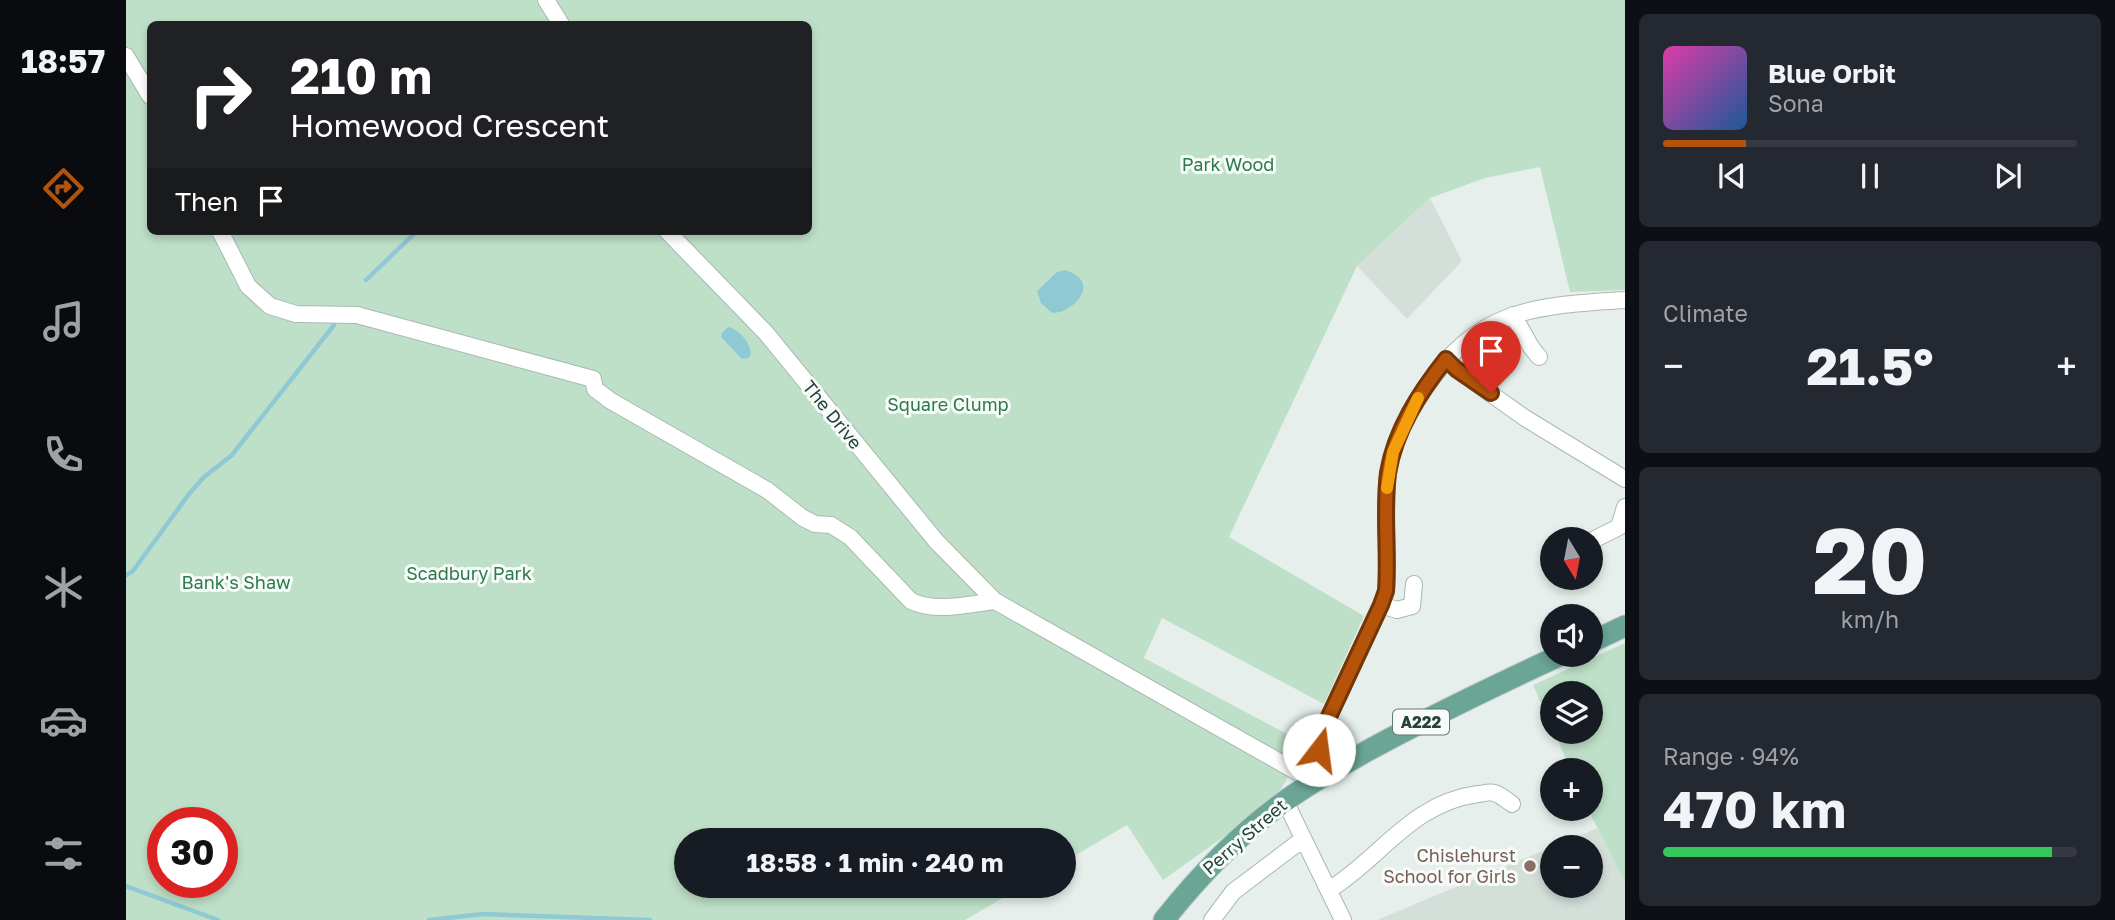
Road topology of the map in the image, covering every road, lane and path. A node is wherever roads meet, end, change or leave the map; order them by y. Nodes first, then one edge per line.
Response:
1 (546, 0) edge
2 (559, 21) edge
3 (126, 56) edge
4 (147, 91) edge
5 (222, 235) edge
6 (671, 235) edge
7 (1625, 300) edge
8 (1513, 315) junction
9 (1539, 357) dead end
10 (1446, 359) junction
11 (1625, 479) edge
12 (1625, 507) edge
13 (1603, 535) edge
14 (1414, 584) dead end
15 (995, 601) junction
16 (1381, 605) junction
17 (1625, 626) edge
18 (1603, 636) edge
19 (1540, 664) edge
20 (1324, 776) junction
21 (1285, 801) junction
22 (1512, 804) dead end
23 (1303, 839) junction
24 (1329, 890) junction
25 (1164, 920) edge
26 (1212, 920) edge
27 (1343, 920) edge

1 - 2 street
3 - 4 street
5 - 15 street
6 - 15 street, The Drive
7 - 8 street
8 - 9 street
8 - 10 street
10 - 11 street
10 - 16 street
12 - 13 street
14 - 16 street
15 - 20 street, The Drive
16 - 20 street
17 - 18 main road
19 - 20 main road, Perry Street / A222
20 - 21 main road, Perry Street / A222
21 - 23 street
21 - 25 main road, Perry Street / A222
22 - 24 street
23 - 24 street
23 - 26 street
24 - 27 street

